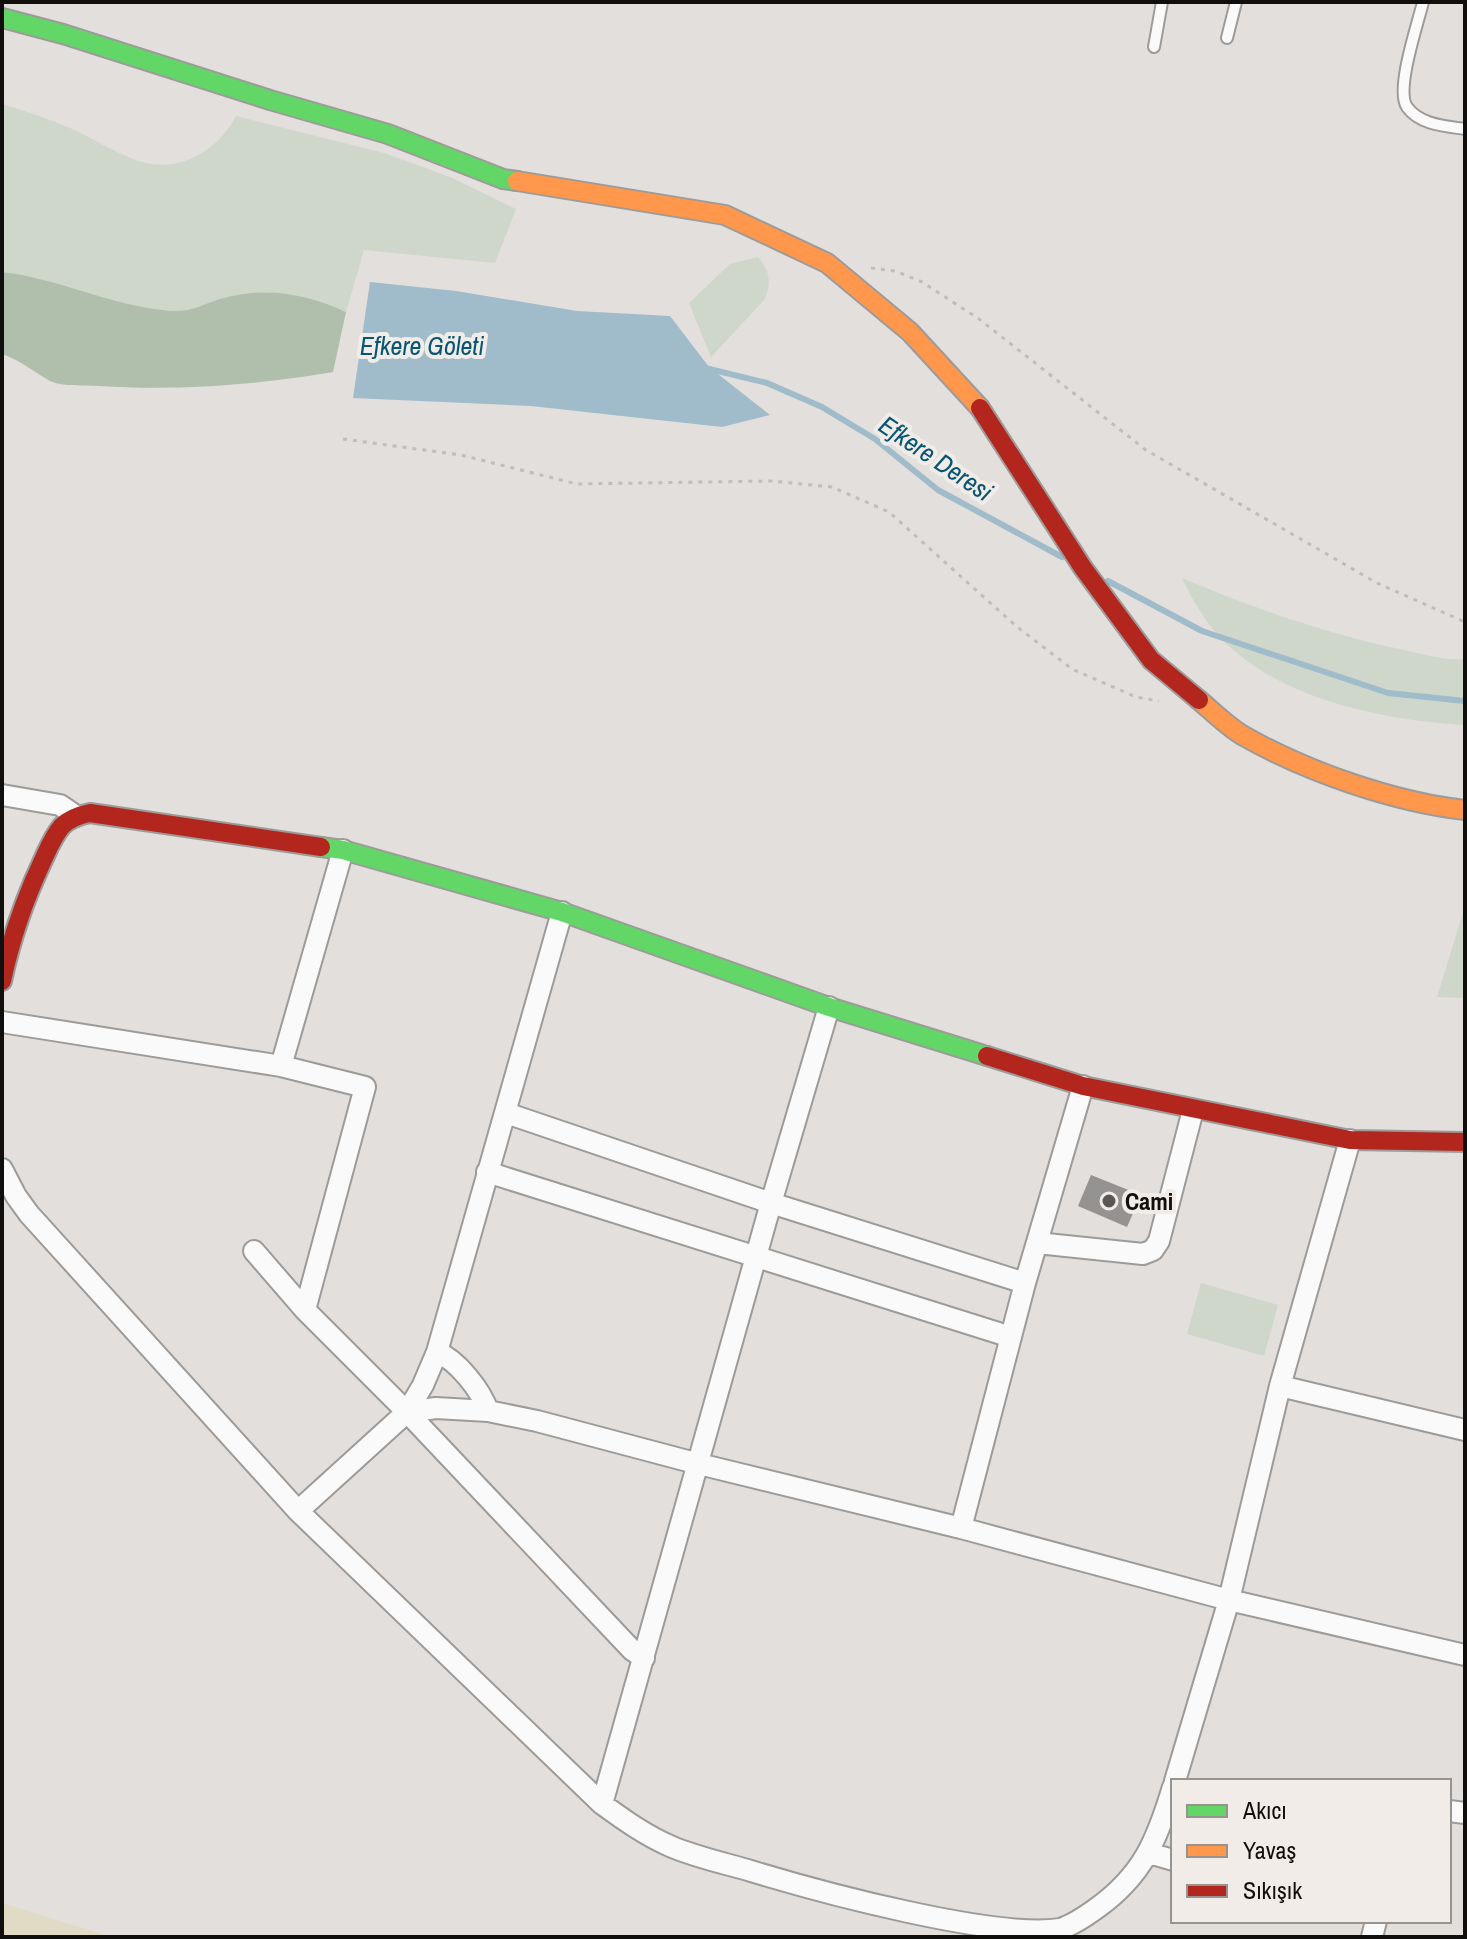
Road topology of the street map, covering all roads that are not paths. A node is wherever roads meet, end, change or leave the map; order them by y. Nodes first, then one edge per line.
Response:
1 (1162, 2) edge
2 (1236, 2) edge
3 (1423, 2) edge
4 (2, 18) edge
5 (1227, 38) dead end
6 (1154, 47) dead end
7 (1465, 129) edge
8 (2, 795) edge
9 (1465, 810) edge
10 (76, 816) junction
11 (343, 850) junction
12 (562, 912) junction
13 (2, 981) edge
14 (829, 1007) junction
15 (2, 1022) edge
16 (281, 1066) junction
17 (1083, 1086) junction
18 (1193, 1110) junction
19 (506, 1113) junction
20 (1350, 1140) junction
21 (1465, 1142) edge
22 (2, 1169) edge
23 (487, 1172) junction
24 (771, 1203) junction
25 (1037, 1243) junction
26 (254, 1251) dead end
27 (755, 1258) junction
28 (1025, 1283) junction
29 (305, 1310) junction
30 (1011, 1337) junction
31 (437, 1352) junction
32 (1280, 1386) junction
33 (488, 1411) junction
34 (407, 1412) junction
35 (1465, 1430) edge
36 (699, 1464) junction
37 (298, 1511) junction
38 (961, 1528) junction
39 (1229, 1600) junction
40 (1465, 1655) edge
41 (644, 1658) junction
42 (1176, 1779) edge
43 (1171, 1793) edge
44 (602, 1804) junction
45 (1149, 1853) junction
46 (1171, 1859) edge

1 - 6 lane
2 - 5 lane
3 - 7 lane
4 - 9 street
8 - 10 street
10 - 11 street
10 - 13 street
11 - 12 street
11 - 16 street
12 - 14 street
12 - 19 street
14 - 17 street
14 - 24 street
15 - 16 street
16 - 29 street
17 - 18 street
17 - 25 street
18 - 20 street
18 - 25 street
19 - 23 street
19 - 24 street
20 - 21 street
20 - 32 street
22 - 37 street
23 - 27 street
23 - 31 street
24 - 27 street
24 - 28 street
25 - 28 street
26 - 29 street
27 - 30 street
27 - 36 street
28 - 30 street
29 - 34 street
30 - 38 street
31 - 33 street
31 - 34 street
32 - 35 street
32 - 39 street
33 - 34 street
33 - 36 street
34 - 37 street
34 - 41 street
36 - 38 street
36 - 41 street
37 - 44 street
38 - 39 street
39 - 40 street
39 - 42 street
41 - 44 street
43 - 45 street
44 - 45 street
45 - 46 street

